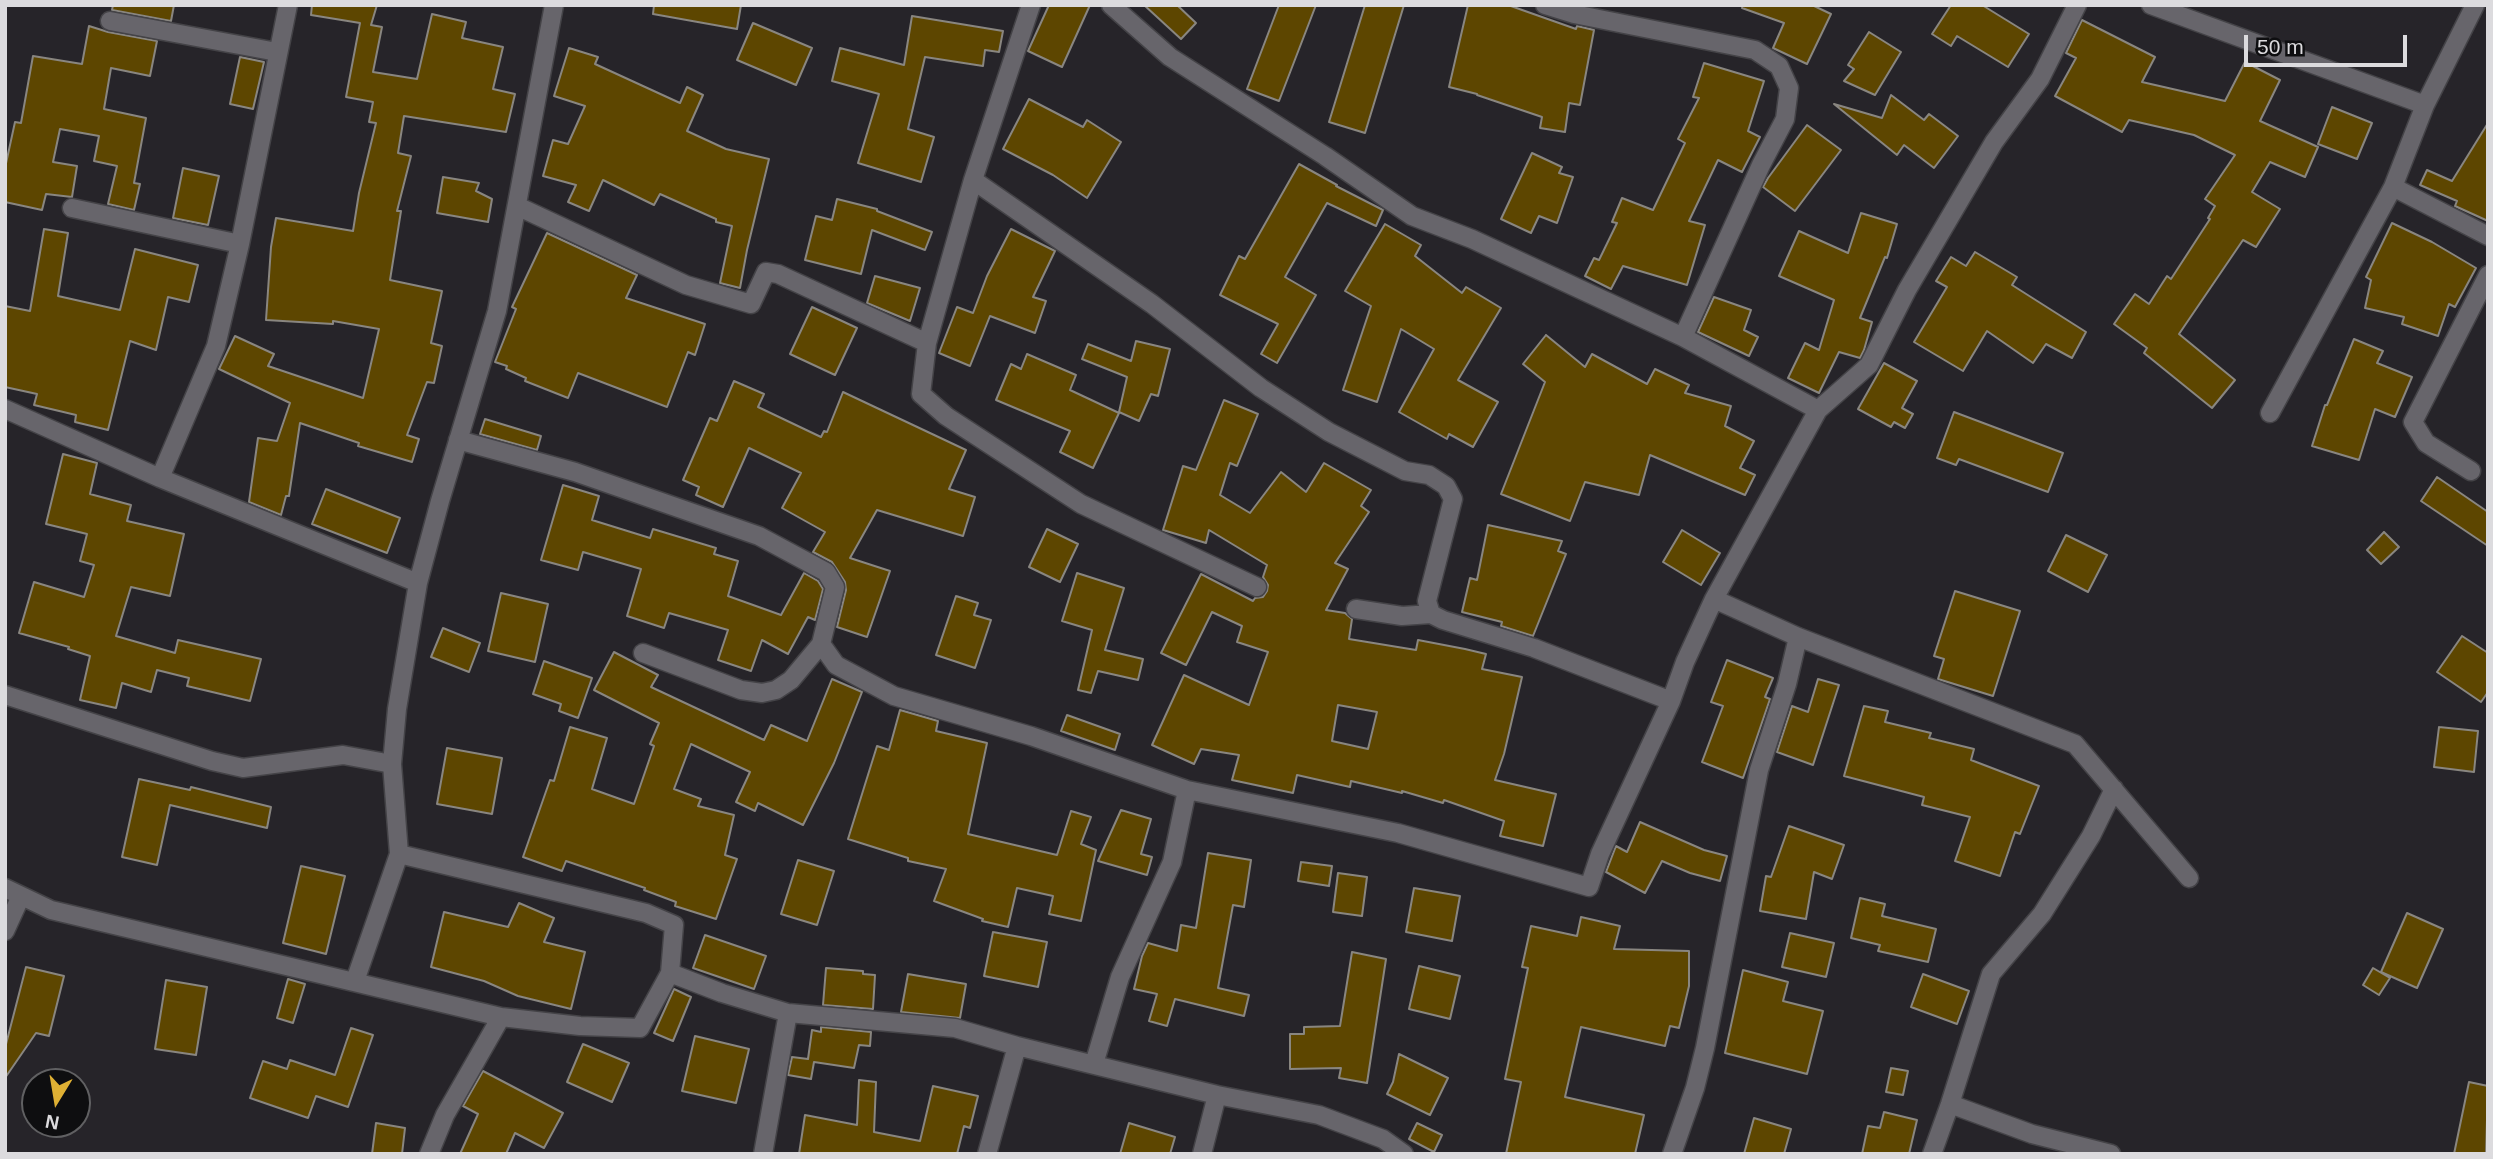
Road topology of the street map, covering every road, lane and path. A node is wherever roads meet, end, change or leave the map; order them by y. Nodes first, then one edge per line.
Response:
1 (288, 5) edge
2 (554, 5) edge
3 (1031, 5) edge
4 (1111, 5) edge
5 (1545, 5) edge
6 (2077, 5) edge
7 (2151, 5) edge
8 (2475, 5) edge
9 (110, 21) dead end
10 (277, 52) junction
11 (2425, 105) junction
12 (972, 180) junction
13 (2393, 187) junction
14 (517, 206) junction
15 (72, 208) dead end
16 (2488, 236) edge
17 (240, 244) junction
18 (2488, 275) edge
19 (1683, 337) junction
20 (926, 343) junction
21 (5, 409) edge
22 (1818, 410) junction
23 (2270, 413) dead end
24 (458, 440) junction
25 (2471, 471) dead end
26 (160, 478) junction
27 (418, 583) junction
28 (1257, 587) dead end
29 (1714, 599) junction
30 (1356, 609) dead end
31 (1430, 614) junction
32 (1798, 637) junction
33 (821, 644) junction
34 (643, 653) dead end
35 (5, 695) edge
36 (1671, 701) junction
37 (392, 764) junction
38 (2114, 789) junction
39 (1187, 790) junction
40 (399, 854) junction
41 (2189, 878) dead end
42 (13, 892) edge
43 (5, 931) edge
44 (670, 973) junction
45 (355, 981) junction
46 (788, 1013) junction
47 (501, 1017) junction
48 (1017, 1046) junction
49 (1094, 1064) junction
50 (1217, 1095) junction
51 (1950, 1104) junction
52 (429, 1154) edge
53 (763, 1154) edge
54 (987, 1154) edge
55 (1202, 1154) edge
56 (1404, 1154) edge
57 (1672, 1154) edge
58 (1932, 1154) edge
59 (2111, 1154) edge

1 - 10 street
2 - 14 street
3 - 12 street
4 - 19 street
5 - 19 street
6 - 22 street
7 - 11 street
8 - 11 street
9 - 10 street
10 - 17 street
11 - 13 street
12 - 20 street
12 - 31 street
13 - 16 street
13 - 23 street
14 - 20 street
14 - 24 street
15 - 17 street
17 - 26 street
18 - 25 street
19 - 22 street
20 - 28 street
21 - 26 street
22 - 29 street
24 - 27 street
24 - 33 street
26 - 27 street
27 - 37 street
29 - 32 street
29 - 36 street
30 - 31 street
31 - 36 street
32 - 38 street
32 - 57 street
33 - 34 street
33 - 39 street
35 - 37 street
36 - 39 street
37 - 40 street
38 - 41 street
38 - 51 street
39 - 49 street
40 - 44 street
40 - 45 street
42 - 43 street
42 - 45 street
44 - 46 street
44 - 47 street
45 - 47 street
46 - 48 street
46 - 53 street
47 - 52 street
48 - 49 street
48 - 54 street
49 - 50 street
50 - 55 street
50 - 56 street
51 - 58 street
51 - 59 street

